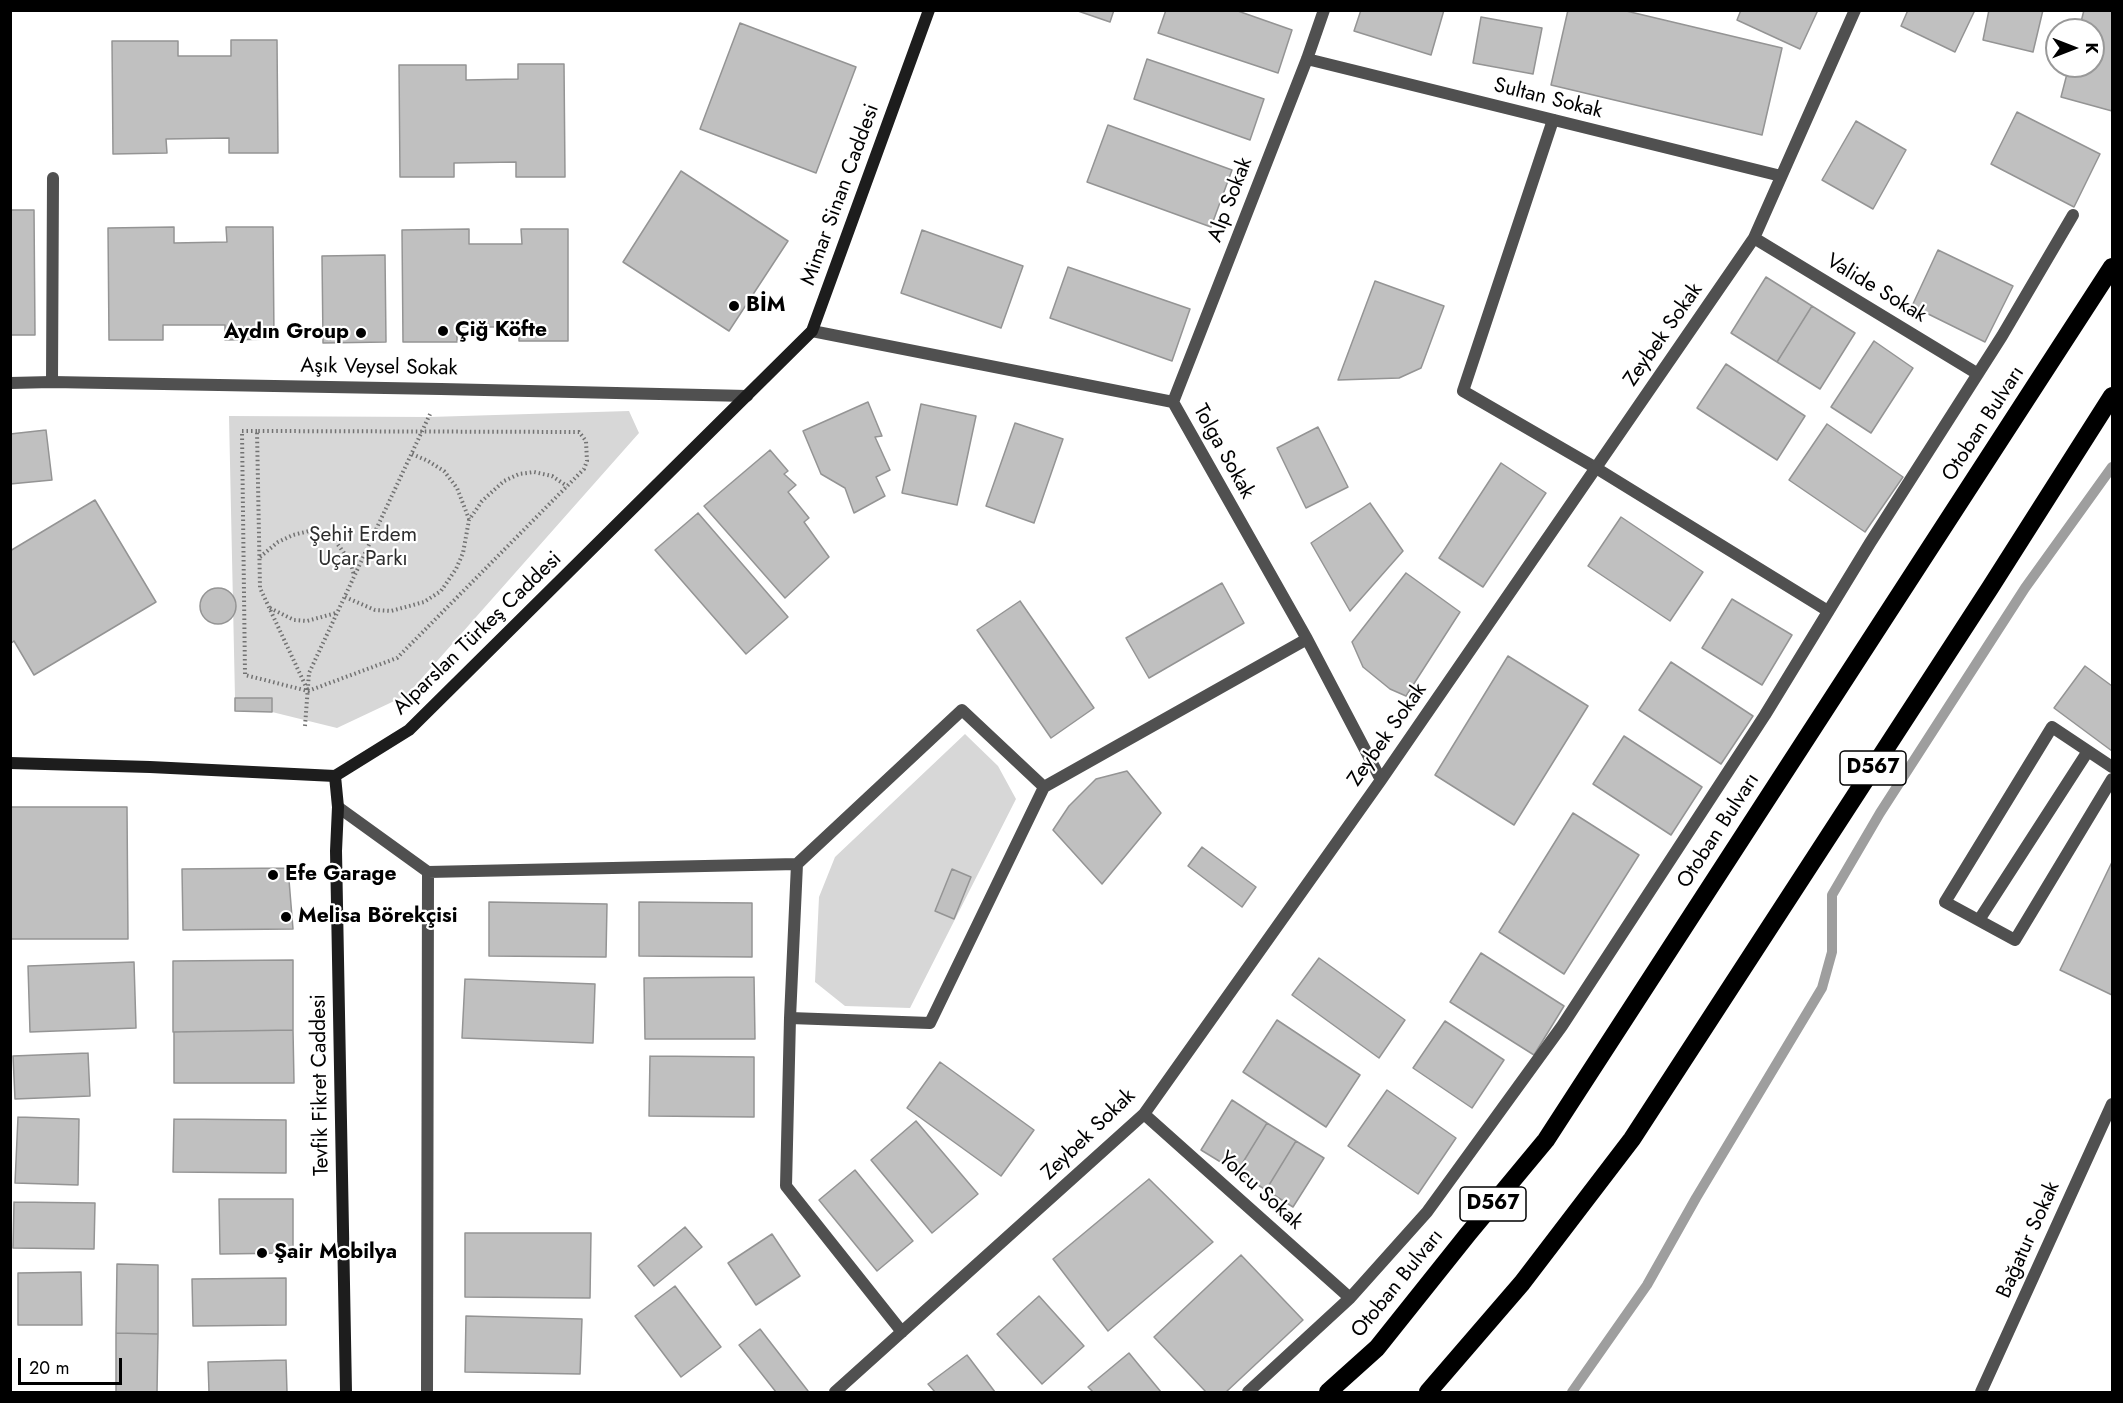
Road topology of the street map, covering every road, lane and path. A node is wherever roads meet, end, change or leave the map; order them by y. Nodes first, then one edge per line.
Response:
1 (929, 10) edge
2 (1323, 10) edge
3 (1855, 10) edge
4 (1307, 59) junction
5 (1553, 120) junction
6 (1781, 176) junction
7 (53, 178) dead end
8 (2073, 215) dead end
9 (1754, 238) junction
10 (2112, 267) edge
11 (812, 331) junction
12 (1978, 374) junction
13 (52, 382) junction
14 (10, 383) edge
15 (441, 389) junction
16 (747, 396) junction
17 (2112, 397) edge
18 (1173, 402) junction
19 (257, 431) junction
20 (422, 432) junction
21 (412, 454) junction
22 (688, 454) joint
23 (1596, 468) junction
24 (567, 486) junction
25 (469, 520) junction
26 (259, 557) junction
27 (354, 575) junction
28 (345, 597) junction
29 (269, 608) junction
30 (1828, 611) junction
31 (337, 613) junction
32 (1307, 639) junction
33 (308, 692) junction
34 (305, 726) dead end
35 (2088, 751) junction
36 (10, 763) edge
37 (2112, 767) edge
38 (335, 776) junction
39 (2112, 779) edge
40 (1381, 780) junction
41 (1044, 787) junction
42 (338, 807) junction
43 (797, 864) junction
44 (428, 872) junction
45 (1978, 920) junction
46 (790, 1018) junction
47 (2112, 1104) edge
48 (1144, 1114) junction
49 (1350, 1298) junction
50 (902, 1332) junction
51 (346, 1392) edge
52 (427, 1392) edge
53 (835, 1392) edge
54 (1248, 1392) edge
55 (1328, 1392) edge
56 (1428, 1392) edge
57 (1981, 1392) edge

1 - 11 street, Mimar Sinan Caddesi
2 - 4 street, Alp Sokak
3 - 6 street, Zeybek Sokak
4 - 5 street, Sultan Sokak
4 - 18 street, Alp Sokak
5 - 6 street, Sultan Sokak
5 - 23 street
6 - 9 street, Zeybek Sokak
7 - 13 street
8 - 12 street
9 - 12 street, Valide Sokak
9 - 23 street, Zeybek Sokak
10 - 55 highway, Otoban Bulvarı / D567
11 - 16 street, Mimar Sinan Caddesi
11 - 18 street, Tolga Sokak
12 - 30 street
13 - 14 street, Aşık Veysel Sokak
13 - 15 street, Aşık Veysel Sokak
15 - 16 street, Aşık Veysel Sokak
15 - 20 path
16 - 22 street, Mimar Sinan Caddesi
17 - 56 highway, D567
18 - 32 street, Tolga Sokak
19 - 20 path
19 - 26 path
19 - 33 path
20 - 21 path
20 - 24 path
21 - 25 path
21 - 27 path
22 - 38 street, Alparslan Türkeş Caddesi
23 - 30 street
23 - 40 street, Zeybek Sokak
24 - 25 path
24 - 33 path
25 - 28 path
26 - 27 path
26 - 29 path
27 - 28 path
28 - 31 path
29 - 31 path
29 - 33 path
30 - 49 street
31 - 33 path
32 - 40 street, Tolga Sokak
32 - 41 street
33 - 34 path
35 - 37 street
35 - 45 street
35 - 45 street
36 - 38 street
38 - 42 street, Tevfik Fikret Caddesi
39 - 45 street
40 - 48 street, Zeybek Sokak
41 - 43 street
41 - 46 street
42 - 44 street
42 - 51 street, Tevfik Fikret Caddesi
43 - 44 street
43 - 46 street
44 - 52 street
46 - 50 street
47 - 57 street, Bağatur Sokak
48 - 49 street, Yolcu Sokak
48 - 50 street, Zeybek Sokak
49 - 54 street
50 - 53 street, Zeybek Sokak

